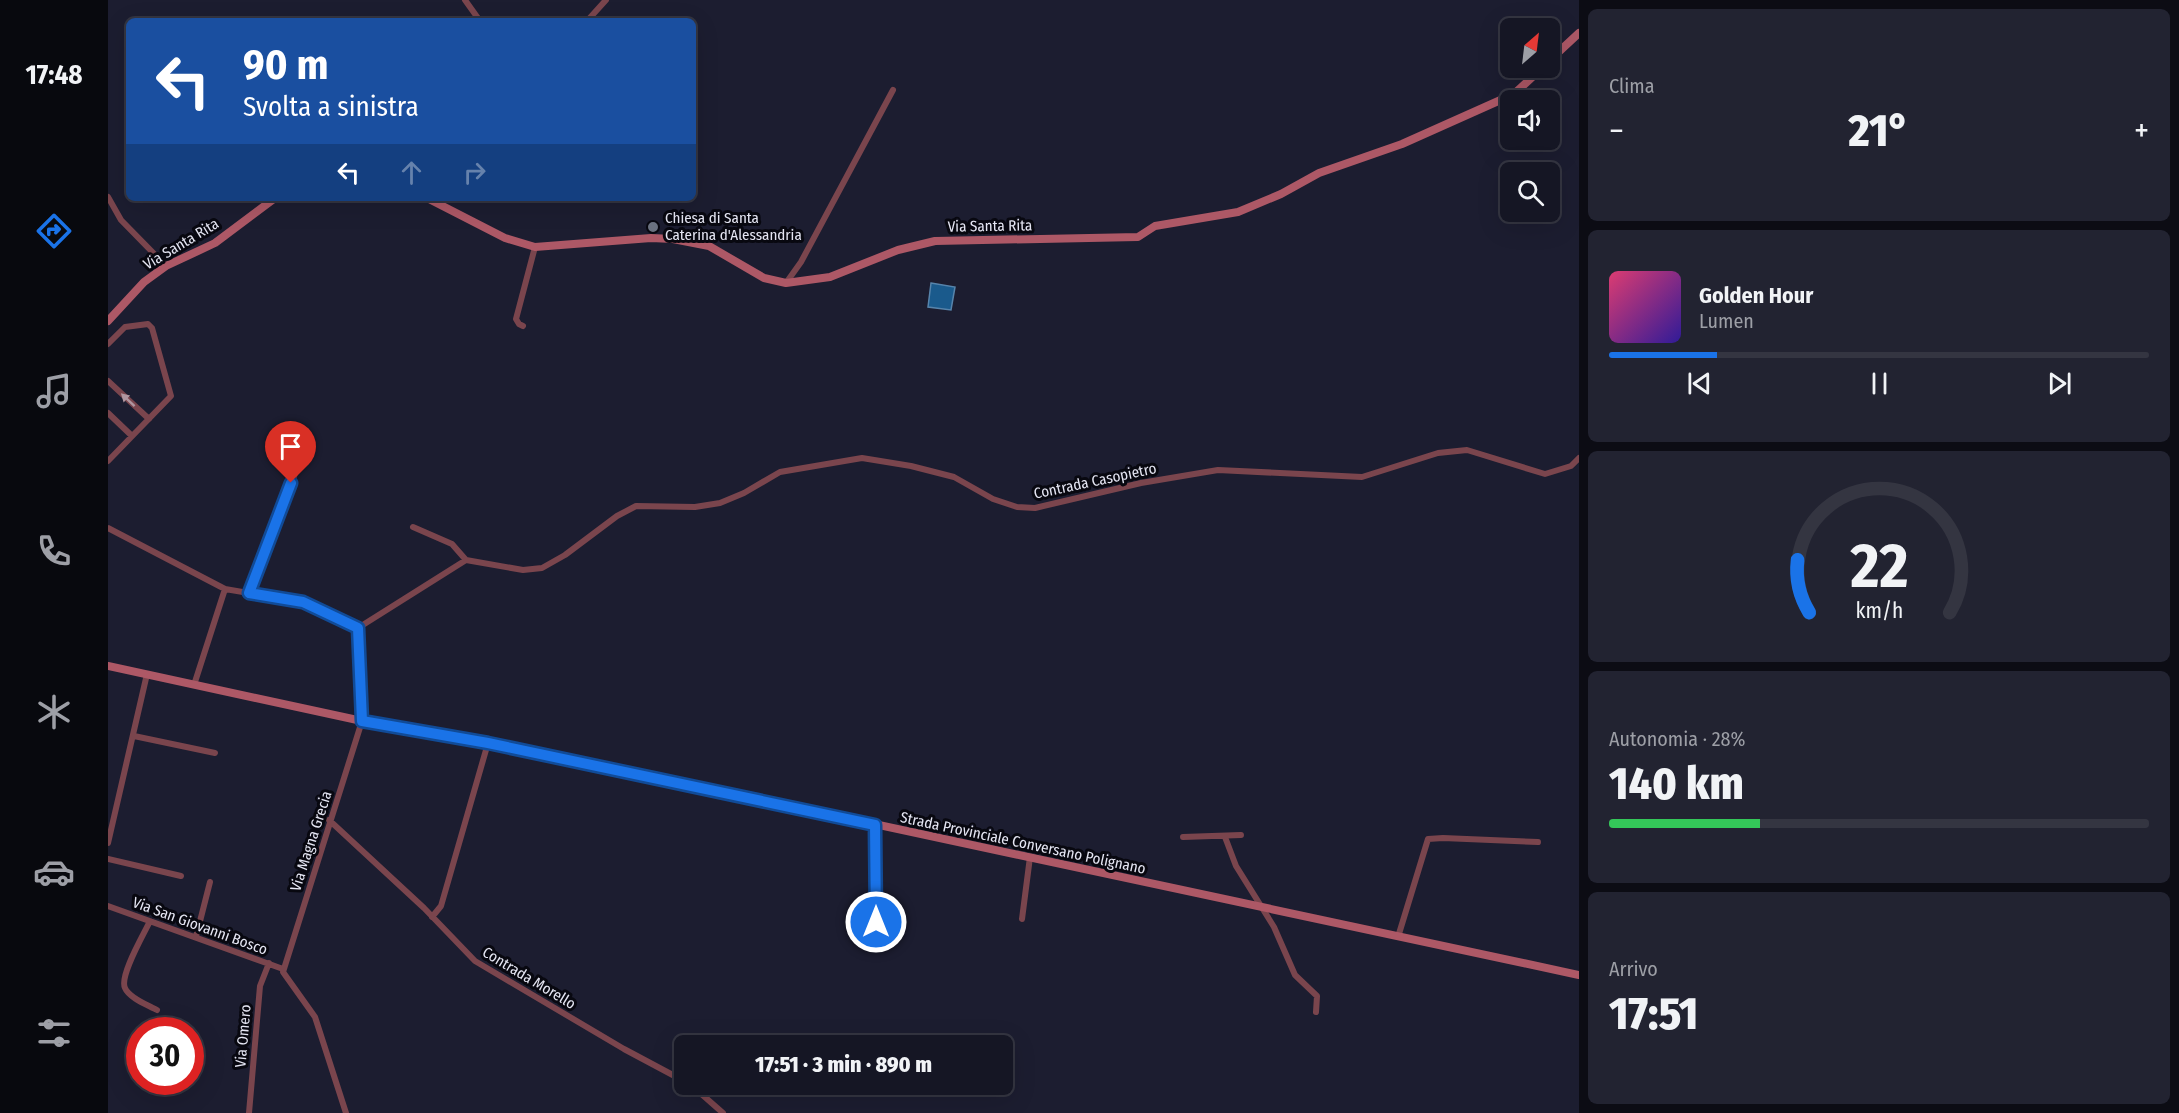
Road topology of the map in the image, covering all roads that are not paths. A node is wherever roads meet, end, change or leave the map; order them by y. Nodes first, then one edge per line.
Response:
1 (465, 0) edge
2 (606, 0) edge
3 (478, 18) edge
4 (590, 18) edge
5 (1579, 33) edge
6 (1560, 51) edge
7 (1531, 78) edge
8 (893, 90) dead end
9 (108, 197) edge
10 (270, 201) edge
11 (433, 201) edge
12 (535, 247) junction
13 (166, 266) junction
14 (786, 283) junction
15 (108, 321) edge
16 (523, 326) dead end
17 (108, 344) edge
18 (110, 386) edge
19 (108, 413) edge
20 (148, 419) junction
21 (132, 436) junction
22 (308, 440) dead end
23 (1579, 458) edge
24 (108, 460) edge
25 (413, 527) dead end
26 (108, 528) edge
27 (466, 560) junction
28 (225, 589) junction
29 (249, 593) junction
30 (358, 628) junction
31 (108, 666) edge
32 (147, 674) junction
33 (194, 685) junction
34 (362, 721) junction
35 (134, 736) junction
36 (488, 743) junction
37 (216, 753) dead end
38 (329, 820) junction
39 (875, 825) junction
40 (1241, 835) dead end
41 (1183, 837) dead end
42 (1224, 837) junction
43 (1538, 842) dead end
44 (108, 843) edge
45 (1030, 857) junction
46 (108, 859) edge
47 (181, 876) dead end
48 (210, 882) dead end
49 (108, 906) edge
50 (1262, 908) junction
51 (432, 917) junction
52 (1022, 919) dead end
53 (150, 921) junction
54 (196, 937) junction
55 (1398, 937) junction
56 (876, 944) dead end
57 (269, 963) junction
58 (284, 969) junction
59 (1579, 975) edge
60 (157, 1010) dead end
61 (1316, 1012) dead end
62 (674, 1076) edge
63 (703, 1095) edge
64 (249, 1113) edge
65 (346, 1113) edge
66 (723, 1113) edge

1 - 3 street
2 - 4 street
5 - 6 main road
7 - 14 main road, Via Santa Rita
8 - 14 street
9 - 13 street
10 - 13 main road, Via Santa Rita
11 - 12 main road, Via Santa Rita
12 - 14 main road, Via Santa Rita
12 - 16 street
13 - 15 main road, Via Santa Rita
17 - 20 street
20 -> 18 street
19 - 21 street
20 - 21 street
21 - 24 street
22 - 29 street
23 - 27 street, Contrada Casopietro
25 - 27 street
26 - 28 street
27 - 30 street
28 - 29 street
28 - 33 street
29 - 30 street
30 - 34 street
31 - 32 main road, Strada Provinciale Conversano Polignano
32 - 33 main road, Strada Provinciale Conversano Polignano
32 - 35 street
33 - 34 main road, Strada Provinciale Conversano Polignano
34 - 36 main road, Strada Provinciale Conversano Polignano
34 - 38 street, Via Magna Grecia
35 - 37 street
35 - 44 street
36 - 39 main road, Strada Provinciale Conversano Polignano
36 - 51 street
38 - 51 street, Contrada Morello
38 - 58 street, Via Magna Grecia
39 - 45 main road, Strada Provinciale Conversano Polignano
39 - 56 street
40 - 42 street
41 - 42 street
42 - 50 street
43 - 55 street
45 - 50 main road, Strada Provinciale Conversano Polignano
45 - 52 street
46 - 47 street
48 - 54 street
49 - 53 street, Via San Giovanni Bosco
50 - 55 main road, Strada Provinciale Conversano Polignano
50 - 61 street
51 - 62 street, Contrada Morello
53 - 54 street, Via San Giovanni Bosco
53 - 60 street
54 - 57 street, Via San Giovanni Bosco
55 - 59 main road, Strada Provinciale Conversano Polignano
57 - 58 street, Via San Giovanni Bosco
57 - 64 street, Via Omero
58 - 65 street
63 - 66 street

